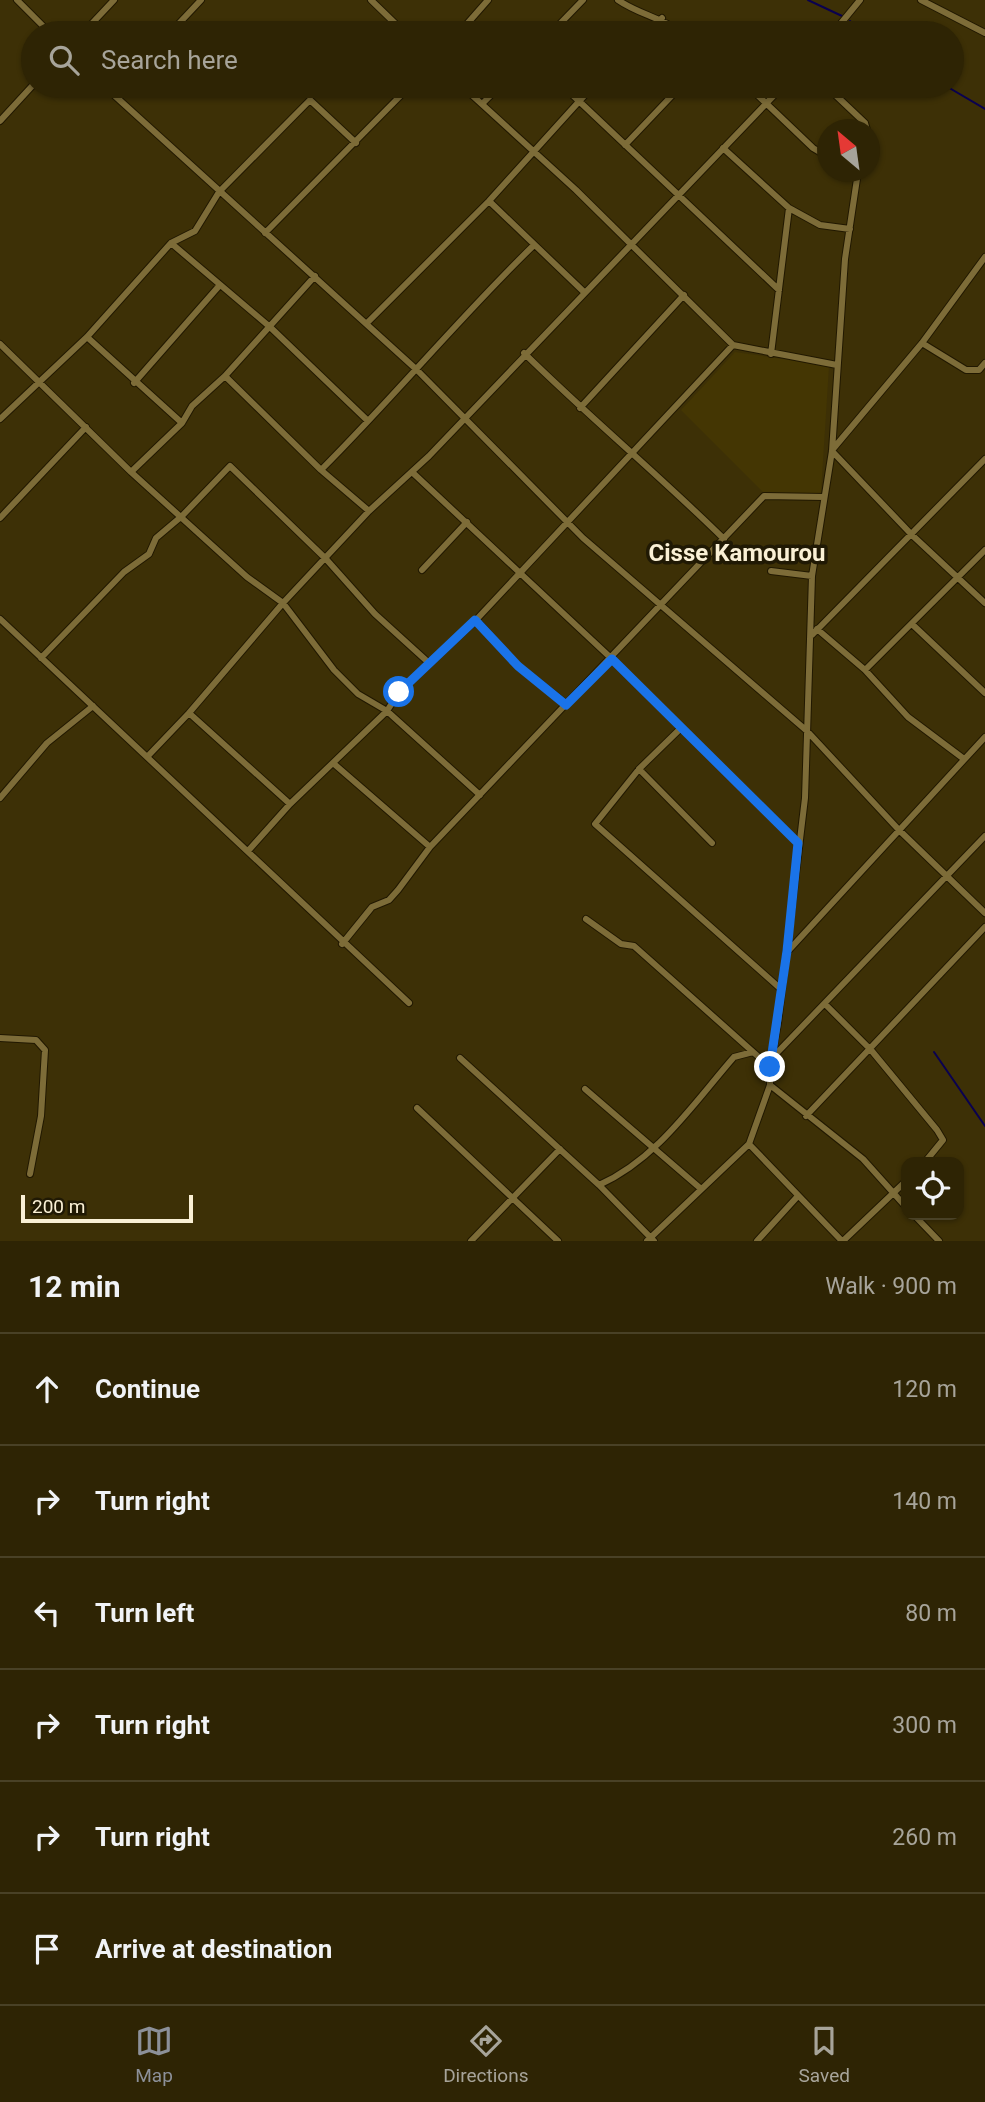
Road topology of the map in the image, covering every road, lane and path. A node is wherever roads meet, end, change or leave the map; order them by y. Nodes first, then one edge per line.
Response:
1 (17, 0) edge
2 (114, 0) edge
3 (201, 0) edge
4 (371, 0) edge
5 (488, 0) edge
6 (583, 0) edge
7 (618, 0) edge
8 (860, 0) edge
9 (920, 0) edge
10 (662, 18) junction
11 (38, 21) edge
12 (94, 21) edge
13 (181, 21) edge
14 (393, 21) edge
15 (470, 21) edge
16 (563, 21) edge
17 (659, 21) edge
18 (666, 21) edge
19 (843, 21) edge
20 (961, 21) edge
21 (964, 22) edge
22 (985, 33) edge
23 (21, 98) edge
24 (117, 98) edge
25 (399, 98) edge
26 (475, 98) edge
27 (488, 98) edge
28 (670, 98) edge
29 (762, 98) edge
30 (770, 98) edge
31 (839, 98) edge
32 (578, 100) joint
33 (766, 102) junction
34 (482, 104) junction
35 (860, 119) edge
36 (0, 121) edge
37 (356, 144) junction
38 (625, 145) junction
39 (723, 148) junction
40 (817, 150) edge
41 (534, 152) junction
42 (857, 182) edge
43 (219, 192) junction
44 (677, 196) junction
45 (489, 201) junction
46 (789, 208) junction
47 (850, 229) junction
48 (265, 233) junction
49 (171, 243) junction
50 (630, 244) junction
51 (533, 246) junction
52 (985, 257) edge
53 (315, 276) junction
54 (219, 286) junction
55 (779, 290) junction
56 (584, 292) junction
57 (684, 295) junction
58 (368, 323) junction
59 (270, 327) junction
60 (87, 337) junction
61 (922, 343) junction
62 (0, 344) edge
63 (733, 345) junction
64 (524, 353) junction
65 (771, 354) junction
66 (985, 363) edge
67 (836, 365) junction
68 (417, 370) junction
69 (225, 376) junction
70 (38, 383) junction
71 (134, 383) junction
72 (579, 408) junction
73 (0, 419) edge
74 (464, 419) junction
75 (368, 421) junction
76 (182, 423) junction
77 (86, 427) junction
78 (832, 451) junction
79 (633, 454) junction
80 (985, 459) edge
81 (321, 470) junction
82 (131, 472) junction
83 (412, 472) junction
84 (824, 497) junction
85 (369, 511) junction
86 (182, 516) junction
87 (0, 518) edge
88 (467, 522) junction
89 (567, 522) junction
90 (912, 536) junction
91 (724, 539) junction
92 (985, 550) edge
93 (326, 559) junction
94 (422, 570) dead end
95 (771, 571) dead end
96 (521, 573) junction
97 (812, 576) junction
98 (958, 579) junction
99 (283, 603) junction
100 (985, 603) edge
101 (660, 607) junction
102 (0, 619) edge
103 (475, 620) junction
104 (913, 625) junction
105 (815, 632) junction
106 (41, 658) junction
107 (612, 659) junction
108 (429, 663) junction
109 (865, 670) junction
110 (985, 693) edge
111 (566, 705) junction
112 (93, 706) junction
113 (387, 711) junction
114 (189, 713) junction
115 (680, 729) junction
116 (807, 731) junction
117 (985, 737) edge
118 (147, 757) junction
119 (964, 759) junction
120 (333, 763) junction
121 (639, 769) junction
122 (480, 795) junction
123 (0, 798) edge
124 (290, 804) junction
125 (899, 830) junction
126 (985, 836) edge
127 (712, 843) dead end
128 (798, 843) junction
129 (430, 847) junction
130 (248, 851) junction
131 (948, 875) junction
132 (985, 913) edge
133 (586, 919) dead end
134 (985, 927) edge
135 (342, 944) junction
136 (787, 951) junction
137 (782, 990) junction
138 (409, 1003) dead end
139 (825, 1004) junction
140 (0, 1038) edge
141 (871, 1050) junction
142 (753, 1052) junction
143 (773, 1057) junction
144 (460, 1058) dead end
145 (770, 1067) junction
146 (770, 1085) junction
147 (584, 1089) dead end
148 (417, 1108) dead end
149 (806, 1116) junction
150 (749, 1144) junction
151 (559, 1149) junction
152 (654, 1149) junction
153 (929, 1157) edge
154 (30, 1174) dead end
155 (599, 1185) junction
156 (901, 1186) edge
157 (700, 1188) junction
158 (894, 1194) junction
159 (797, 1197) junction
160 (515, 1198) junction
161 (901, 1202) edge
162 (919, 1220) edge
163 (651, 1240) edge
164 (471, 1241) edge
165 (558, 1241) edge
166 (757, 1241) edge
167 (843, 1241) edge
168 (939, 1241) edge

1 - 11 street
2 - 12 street
3 - 13 street
4 - 14 street
5 - 15 street
6 - 16 street
7 - 10 street
8 - 19 street
9 - 20 street
10 - 17 street
10 - 18 street
21 - 22 street
23 - 36 street
24 - 43 street
25 - 37 street
26 - 34 street
27 - 34 street
28 - 38 street
29 - 33 street
30 - 33 street
31 - 35 street
32 - 38 street
32 - 41 street
33 - 39 street
33 - 40 street
34 - 41 street
37 - 43 street
37 - 48 street
38 - 44 street
39 - 44 street
39 - 46 street
41 - 45 street
41 - 50 street
42 - 47 street
43 - 48 street
43 - 49 street
44 - 50 street
44 - 55 street
45 - 51 street
45 - 58 street
46 - 47 street
46 - 55 street
47 - 67 street
48 - 53 street
49 - 54 street
49 - 60 street
50 - 56 street
50 - 57 street
51 - 56 street
51 - 68 street
52 - 61 street
53 - 58 street
53 - 59 street
54 - 59 street
54 - 71 street
55 - 65 street
56 - 64 street
57 - 63 street
57 - 72 street
58 - 68 street
59 - 69 street
59 - 75 street
60 - 70 street
60 - 71 street
61 - 66 street
61 - 78 street
62 - 70 street
63 - 65 street
63 - 79 street
64 - 72 street
64 - 74 street
65 - 67 street
67 - 78 street
68 - 74 street
68 - 75 street
69 - 76 street
69 - 81 street
70 - 73 street
70 - 77 street
71 - 76 street
72 - 79 street
74 - 83 street
74 - 89 street
75 - 81 street
76 - 82 street
77 - 82 street
77 - 87 street
78 - 84 street
78 - 90 street
79 - 89 street
79 - 91 street
80 - 90 street
81 - 85 street
82 - 86 street
83 - 85 street
83 - 88 street
84 - 91 street
84 - 97 street
85 - 93 street
86 - 93 street
86 - 99 street
86 - 106 street
88 - 94 street
88 - 96 street
89 - 96 street
89 - 101 street
90 - 98 street
90 - 105 street
91 - 101 street
92 - 98 street
93 - 99 street
93 - 108 street
95 - 97 street
96 - 103 street
96 - 107 street
97 - 105 street
98 - 100 street
98 - 104 street
99 - 113 street
99 - 114 street
101 - 107 street
101 - 116 street
102 - 106 street
103 - 108 street
103 - 111 street
104 - 109 street
104 - 110 street
105 - 109 street
105 - 116 street
106 - 112 street
107 - 111 street
107 - 115 street
108 - 113 street
109 - 119 street
111 - 122 street
112 - 118 street
112 - 123 street
113 - 120 street
113 - 122 street
114 - 118 street
114 - 124 street
115 - 121 street
115 - 128 street
116 - 125 street
116 - 128 street
117 - 119 street
118 - 130 street
119 - 125 street
120 - 124 street
120 - 129 street
121 - 127 street
121 - 137 street
122 - 129 street
124 - 130 street
125 - 131 street
125 - 136 street
126 - 131 street
128 - 136 street
129 - 135 street
130 - 135 street
131 - 132 street
131 - 139 street
133 - 142 street
134 - 141 street
135 - 138 street
136 - 137 street
137 - 143 street
139 - 141 street
139 - 143 street
140 - 154 street
141 - 149 street
141 - 153 street
142 - 145 street
142 - 152 street
143 - 145 street
144 - 151 street
145 - 146 street
146 - 149 street
146 - 150 street
147 - 152 street
148 - 160 street
149 - 158 street
150 - 157 street
150 - 159 street
151 - 155 street
151 - 160 street
152 - 155 street
152 - 157 street
155 - 163 street
156 - 158 street
157 - 163 street
158 - 161 street
158 - 167 street
159 - 166 street
159 - 167 street
160 - 164 street
160 - 165 street
162 - 168 street

